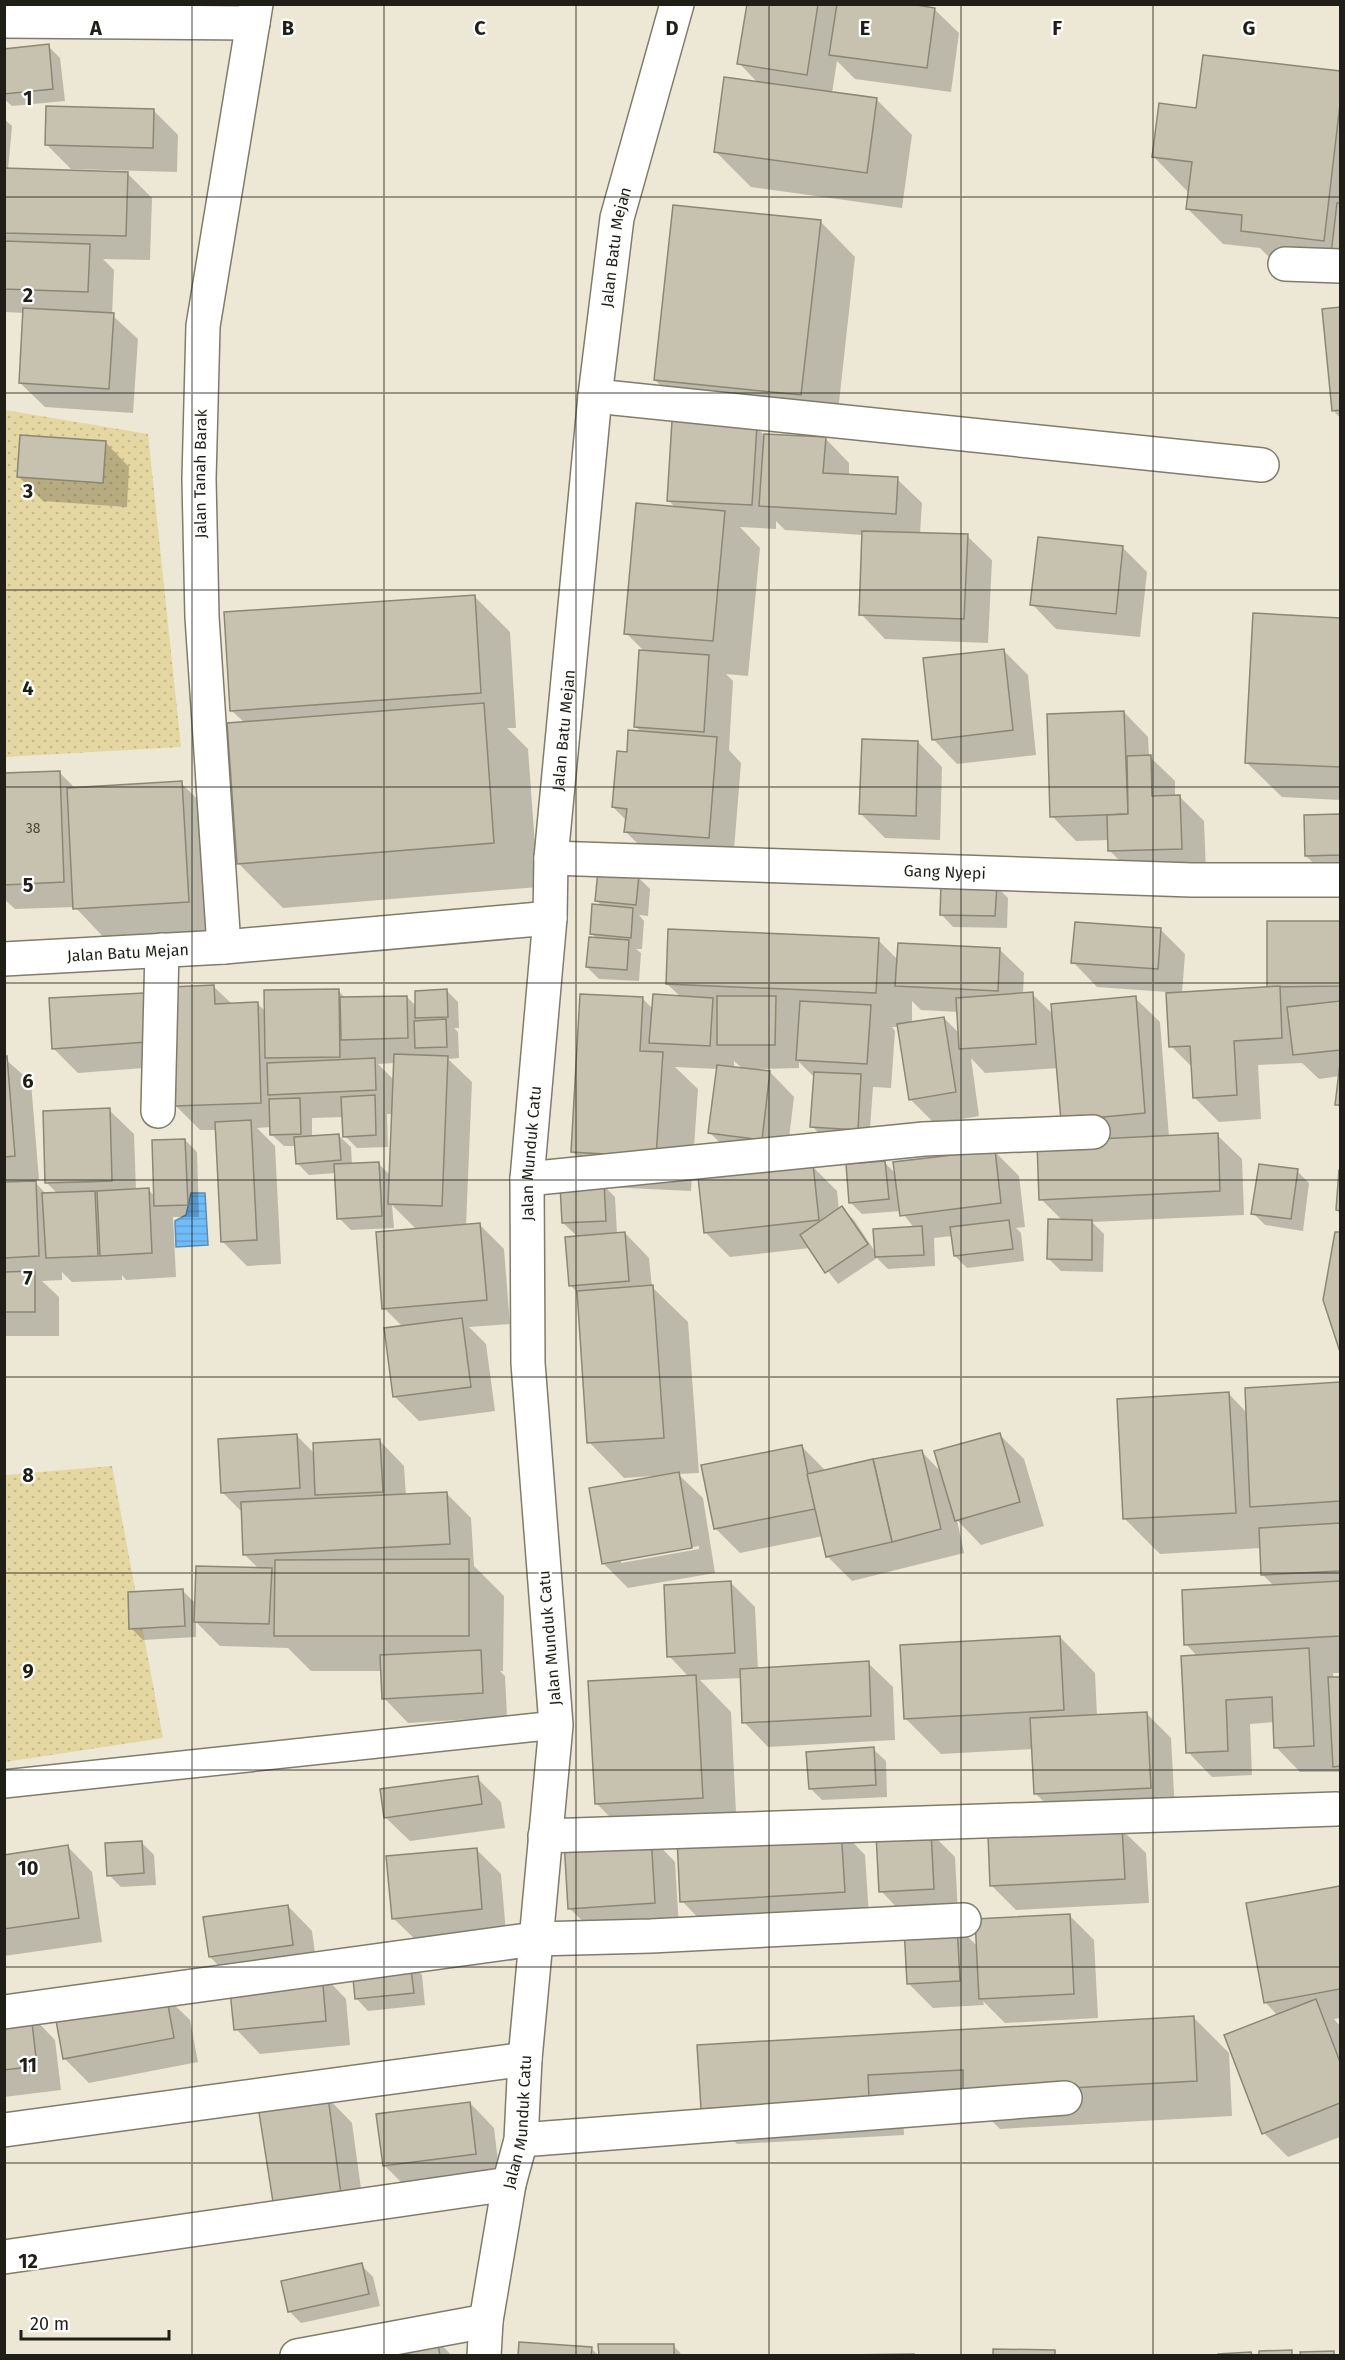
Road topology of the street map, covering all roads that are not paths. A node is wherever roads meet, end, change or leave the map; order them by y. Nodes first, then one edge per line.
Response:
1 (677, 4) edge
2 (255, 14) edge
3 (4, 21) edge
4 (1285, 264) dead end
5 (1341, 266) edge
6 (595, 396) junction
7 (1262, 465) dead end
8 (551, 858) junction
9 (1341, 880) edge
10 (550, 918) junction
11 (224, 947) junction
12 (162, 950) junction
13 (4, 959) edge
14 (158, 1111) dead end
15 (1093, 1132) dead end
16 (527, 1179) junction
17 (556, 1725) junction
18 (4, 1784) edge
19 (1336, 1809) dead end
20 (545, 1836) junction
21 (964, 1920) dead end
22 (535, 1939) junction
23 (4, 2012) edge
24 (525, 2059) junction
25 (1065, 2098) dead end
26 (4, 2130) edge
27 (521, 2139) junction
28 (509, 2184) junction
29 (4, 2257) edge
30 (486, 2321) junction
31 (297, 2355) edge
32 (484, 2355) edge

1 - 6 street, Jalan Batu Mejan
2 - 3 street
2 - 11 street, Jalan Tanah Barak
4 - 5 street
6 - 7 street
6 - 8 street, Jalan Batu Mejan
8 - 9 street, Gang Nyepi
8 - 10 street, Jalan Batu Mejan
10 - 11 street, Jalan Batu Mejan
10 - 16 street, Jalan Munduk Catu
11 - 12 street, Jalan Batu Mejan
12 - 13 street, Jalan Batu Mejan
12 - 14 street
15 - 16 street
16 - 17 street, Jalan Munduk Catu
17 - 18 lane
17 - 20 street, Jalan Munduk Catu
19 - 20 street
20 - 22 street, Jalan Munduk Catu
21 - 22 street
22 - 23 street
22 - 24 street, Jalan Munduk Catu
24 - 26 street
24 - 27 street, Jalan Munduk Catu
25 - 27 street
27 - 28 street, Jalan Munduk Catu
28 - 29 street
28 - 30 street, Jalan Munduk Catu
30 - 31 street
30 - 32 street, Jalan Munduk Catu

